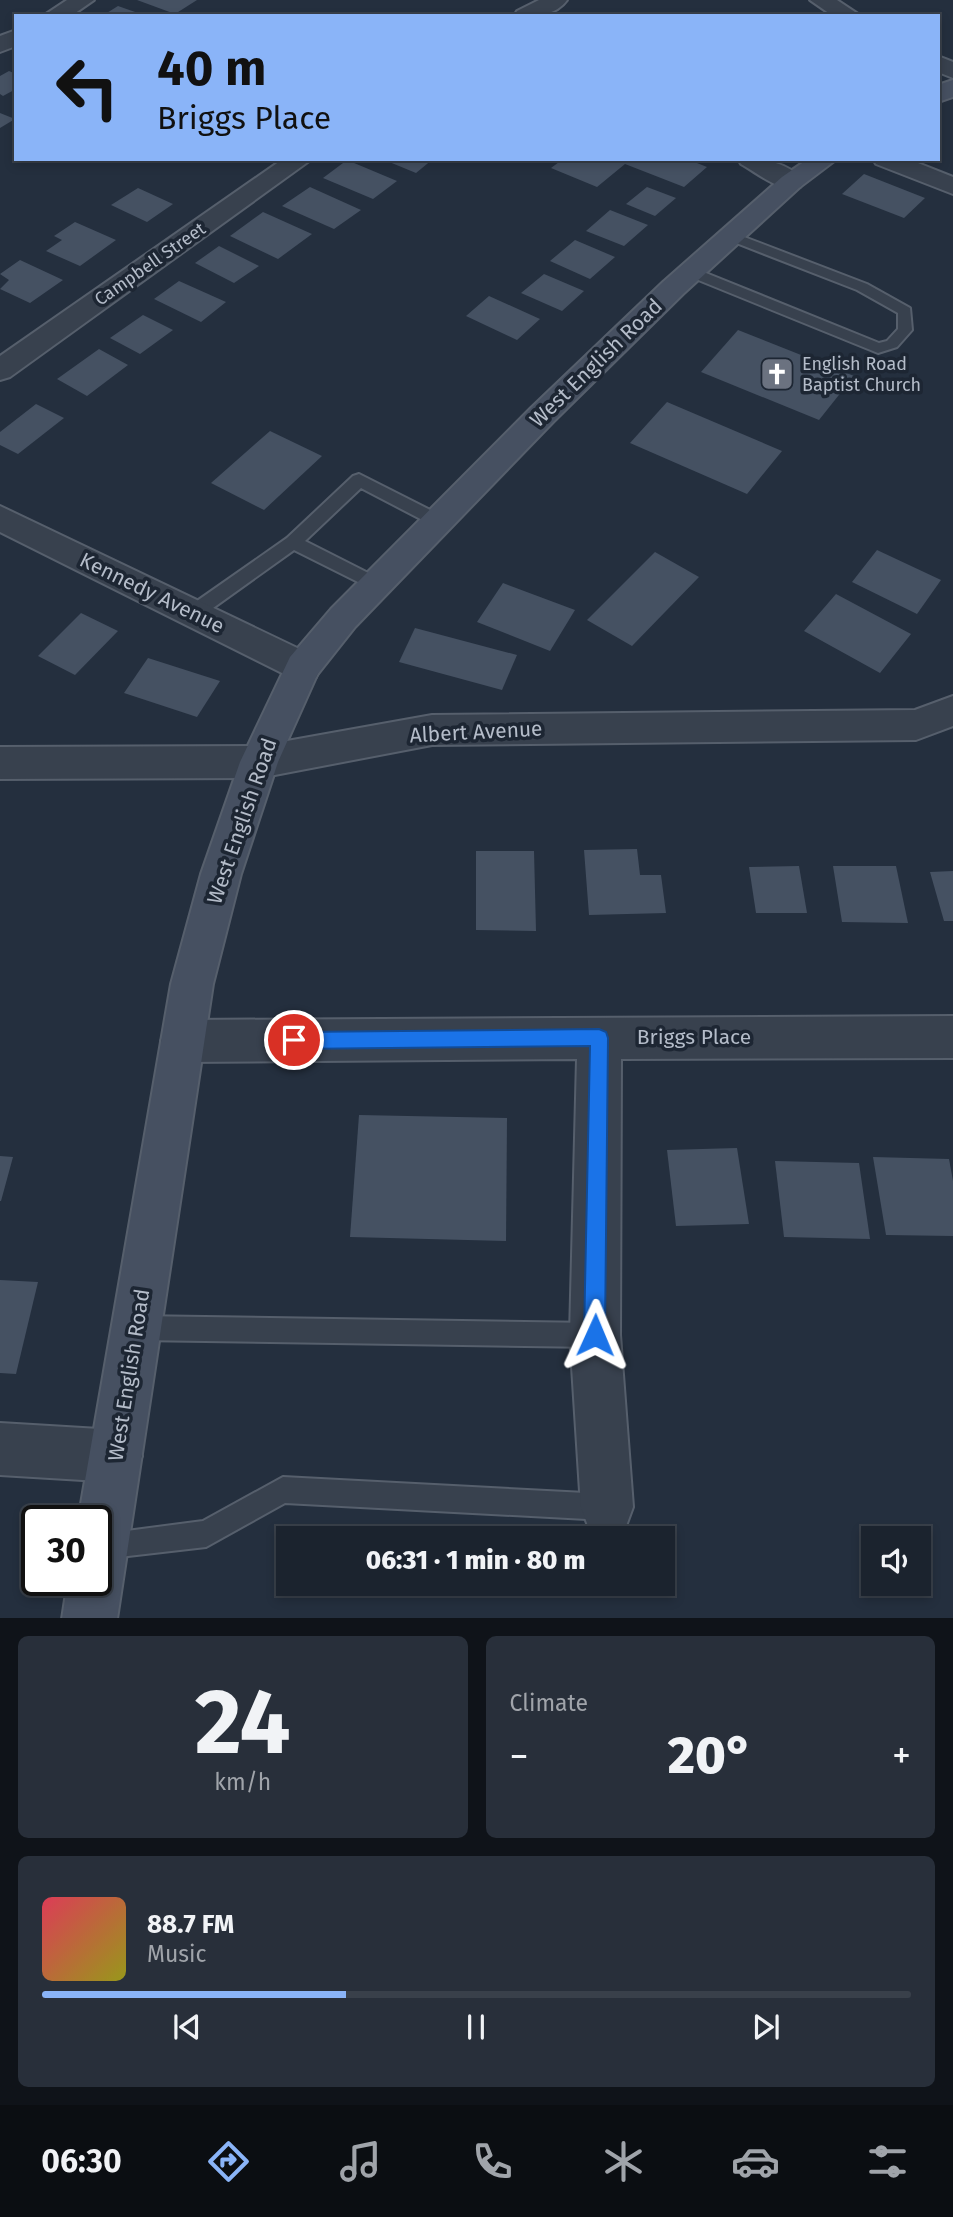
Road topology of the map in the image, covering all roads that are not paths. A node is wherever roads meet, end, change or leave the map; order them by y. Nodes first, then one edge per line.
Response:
1 (83, 0) edge
2 (556, 0) edge
3 (821, 0) edge
4 (58, 14) edge
5 (529, 14) edge
6 (846, 14) edge
7 (297, 161) edge
8 (753, 161) edge
9 (822, 161) edge
10 (890, 161) edge
11 (790, 182) junction
12 (953, 186) edge
13 (731, 236) junction
14 (691, 272) junction
15 (905, 311) joint
16 (0, 370) edge
17 (0, 518) edge
18 (438, 521) junction
19 (293, 542) junction
20 (376, 584) junction
21 (193, 613) junction
22 (303, 667) junction
23 (953, 711) edge
24 (259, 762) junction
25 (0, 763) edge
26 (953, 1037) edge
27 (599, 1038) junction
28 (183, 1041) junction
29 (137, 1328) junction
30 (595, 1335) junction
31 (0, 1449) edge
32 (116, 1456) junction
33 (108, 1505) edge
34 (607, 1507) joint
35 (112, 1563) edge
36 (93, 1596) edge
37 (89, 1618) edge

1 - 4 street
2 - 5 street
3 - 6 street
7 - 16 street, Campbell Street
8 - 11 street
9 - 11 main road, West English Road
10 - 12 street
11 - 13 main road, West English Road
13 - 14 main road, West English Road
13 - 15 lane
14 - 15 lane
14 - 18 main road, West English Road
17 - 21 street, Kennedy Avenue
18 - 19 lane
18 - 20 main road, West English Road
19 - 20 lane
19 - 21 lane
20 - 22 main road, West English Road
21 - 22 street, Kennedy Avenue
22 - 24 main road, West English Road
23 - 24 street, Albert Avenue
24 - 25 street, Albert Avenue
24 - 28 main road, West English Road
26 - 27 street, Briggs Place
27 - 28 street, Briggs Place
27 - 30 street
28 - 29 main road, West English Road
29 - 30 lane
29 - 32 main road, West English Road
30 - 34 street
31 - 32 street
32 - 33 main road, West English Road
34 - 35 lane
36 - 37 main road, West English Road

